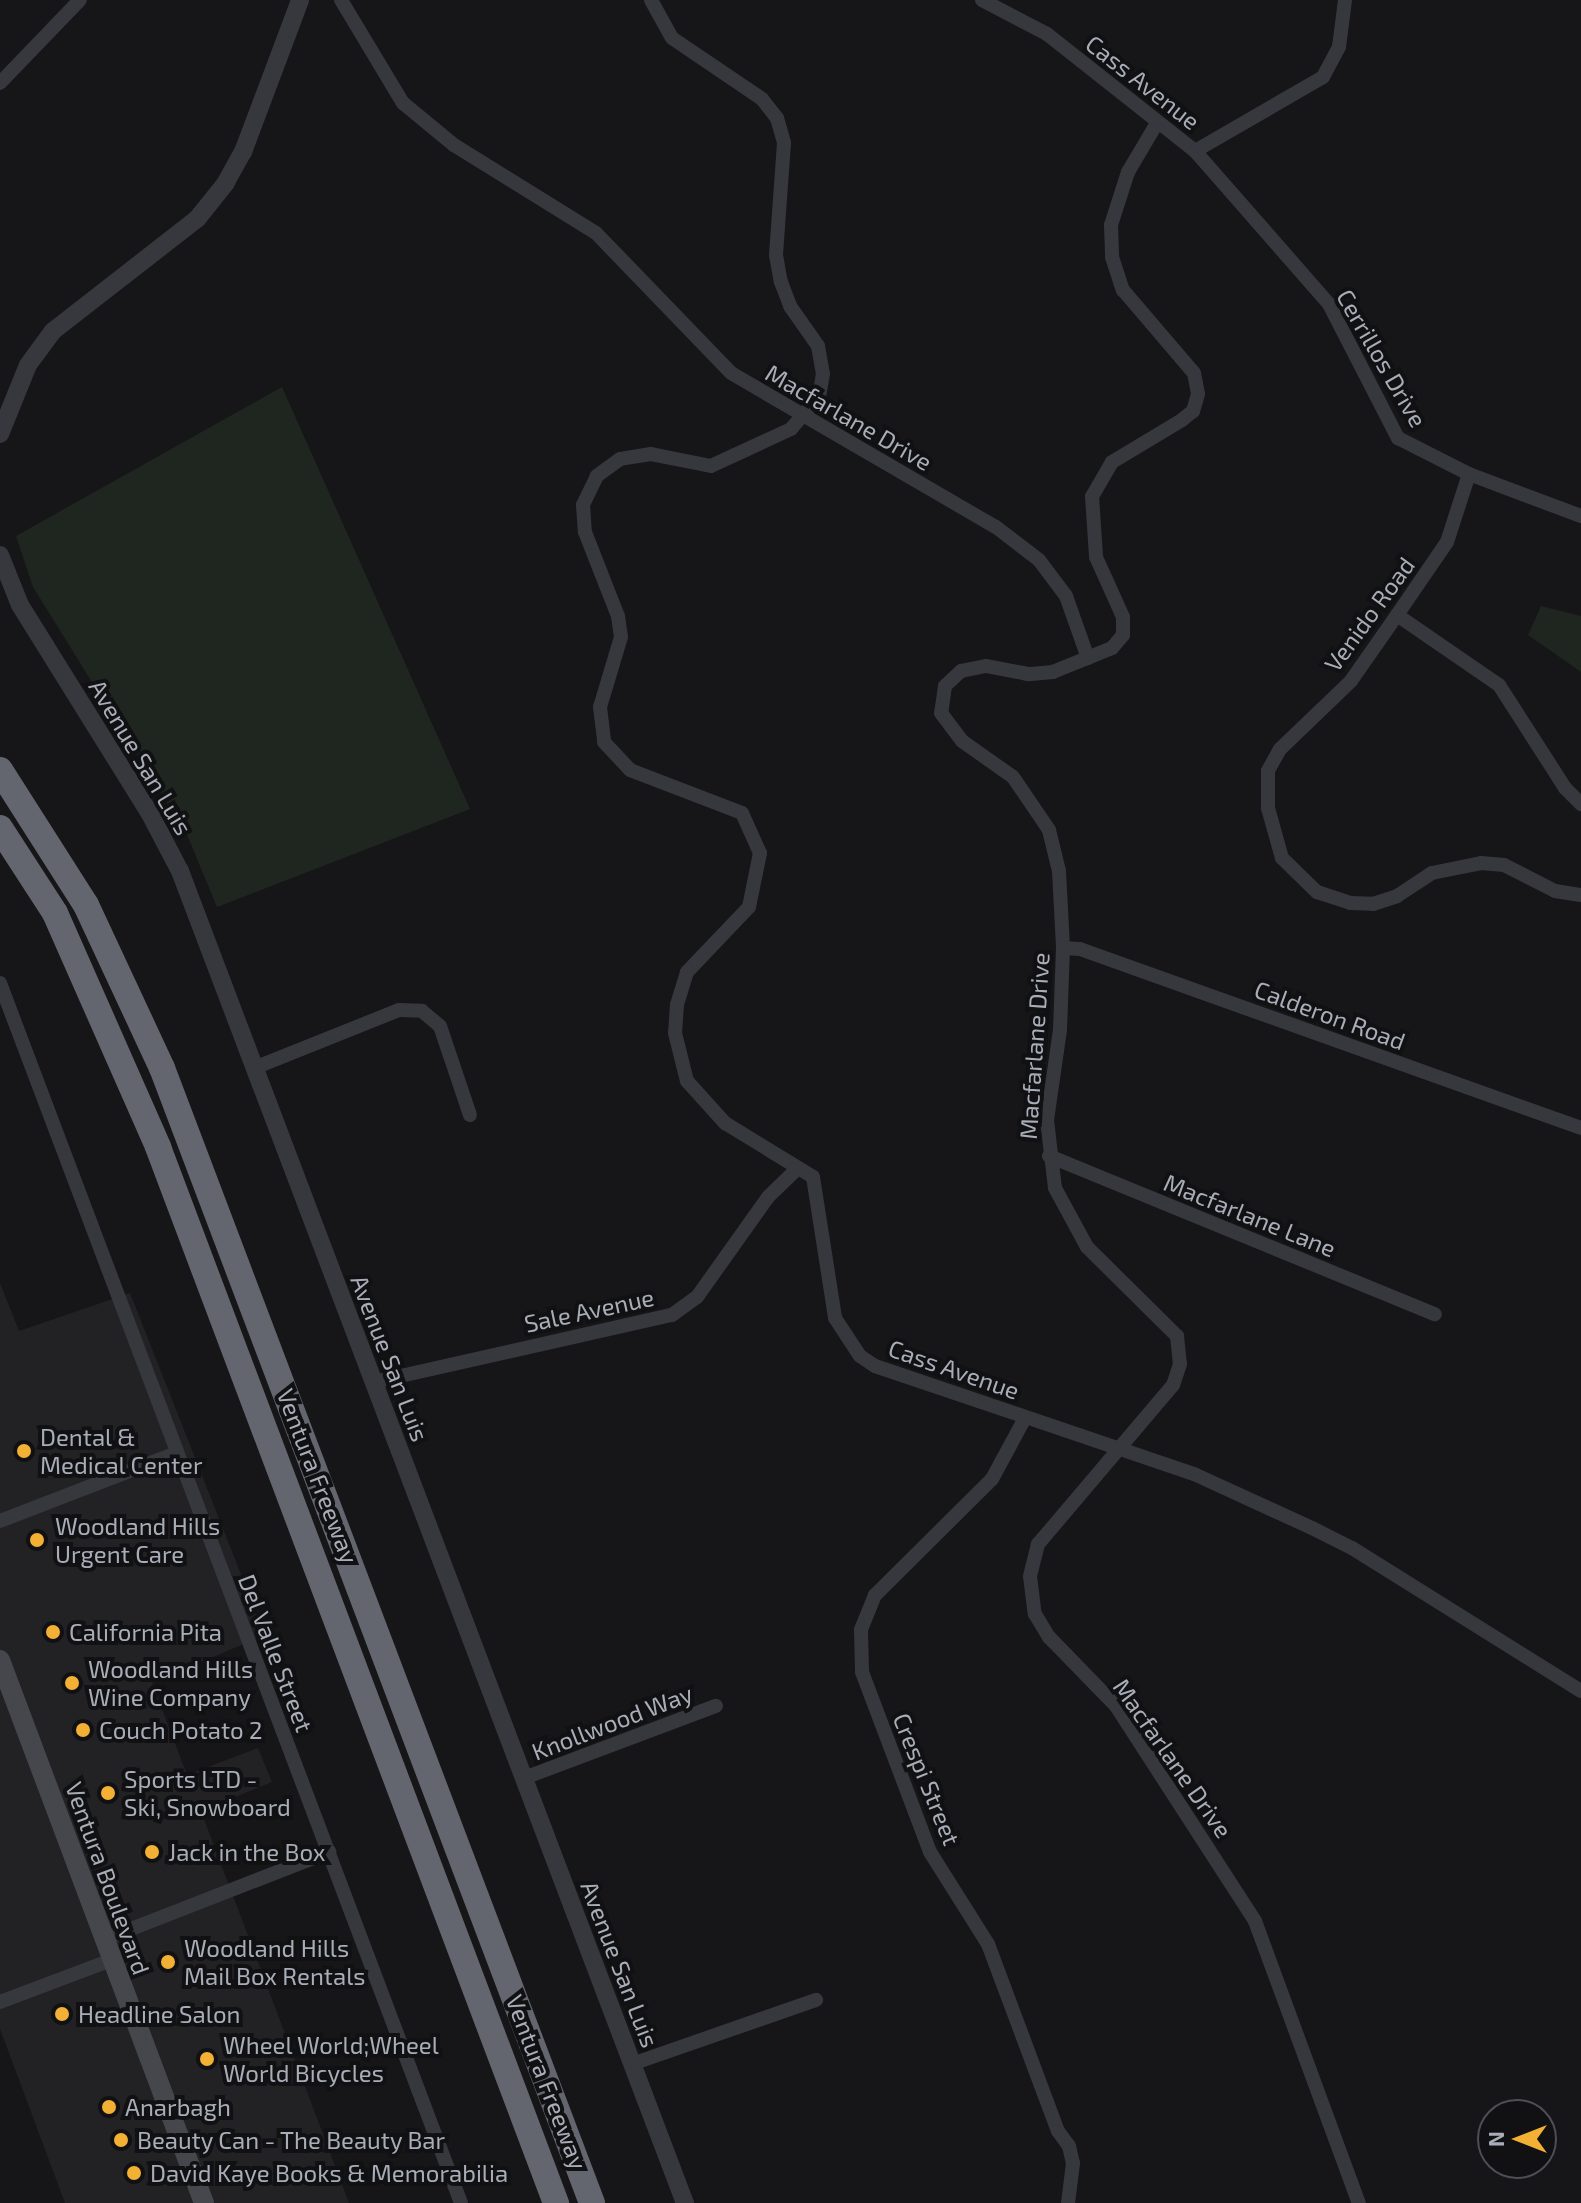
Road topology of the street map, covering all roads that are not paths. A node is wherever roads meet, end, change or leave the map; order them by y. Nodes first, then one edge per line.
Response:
1 (80, 0) edge
2 (300, 0) edge
3 (341, 0) edge
4 (651, 0) edge
5 (982, 0) edge
6 (1345, 0) edge
7 (0, 83) edge
8 (1157, 123) junction
9 (1195, 151) junction
10 (802, 418) junction
11 (0, 434) edge
12 (1469, 474) junction
13 (1581, 516) edge
14 (0, 555) edge
15 (1397, 615) junction
16 (1088, 658) junction
17 (0, 770) edge
18 (1581, 804) edge
19 (0, 828) edge
20 (1581, 895) edge
21 (1063, 948) junction
22 (0, 983) edge
23 (254, 1068) junction
24 (470, 1115) dead end
25 (1581, 1128) edge
26 (1049, 1156) junction
27 (796, 1170) junction
28 (1435, 1314) dead end
29 (374, 1382) junction
30 (1025, 1418) junction
31 (1120, 1450) junction
32 (176, 1453) junction
33 (0, 1521) edge
34 (0, 1660) edge
35 (1581, 1691) edge
36 (716, 1706) dead end
37 (524, 1778) junction
38 (329, 1852) junction
39 (103, 1940) junction
40 (111, 1960) junction
41 (816, 2000) dead end
42 (0, 2002) edge
43 (632, 2064) junction
44 (204, 2203) edge
45 (461, 2203) edge
46 (556, 2203) edge
47 (592, 2203) edge
48 (685, 2203) edge
49 (1068, 2203) edge
50 (1359, 2203) edge

1 - 7 street
2 - 11 street
3 - 10 street, Macfarlane Drive
4 - 10 street
5 - 8 street, Cass Avenue
6 - 9 street
8 - 9 street, Cass Avenue
8 - 16 street
9 - 12 street, Cerrillos Drive
10 - 16 street, Macfarlane Drive
10 - 27 street, Cass Avenue
12 - 13 street, Cerrillos Drive
12 - 15 street, Venido Road
14 - 23 street, Avenue San Luis
15 - 18 street
15 - 20 street, Venido Road
16 - 21 street, Macfarlane Drive
17 - 47 highway, Ventura Freeway
19 - 46 highway, Ventura Freeway
21 - 25 street, Calderon Road
21 - 26 street, Macfarlane Drive
22 - 32 street, Del Valle Street
23 - 24 street
23 - 29 street, Avenue San Luis
26 - 28 street, Macfarlane Lane
26 - 31 street, Macfarlane Drive
27 - 29 street, Sale Avenue
27 - 30 street, Cass Avenue
29 - 37 street, Avenue San Luis
30 - 31 street, Cass Avenue
30 - 49 street, Crespi Street
31 - 35 street, Cass Avenue
31 - 50 street, Macfarlane Drive
32 - 33 street
32 - 38 street, Del Valle Street
34 - 39 main road, Ventura Boulevard
36 - 37 street, Knollwood Way
37 - 43 street, Avenue San Luis
38 - 39 street
38 - 45 street, Del Valle Street
39 - 40 main road, Ventura Boulevard
40 - 42 street
40 - 44 main road, Ventura Boulevard
41 - 43 street
43 - 48 street, Avenue San Luis

